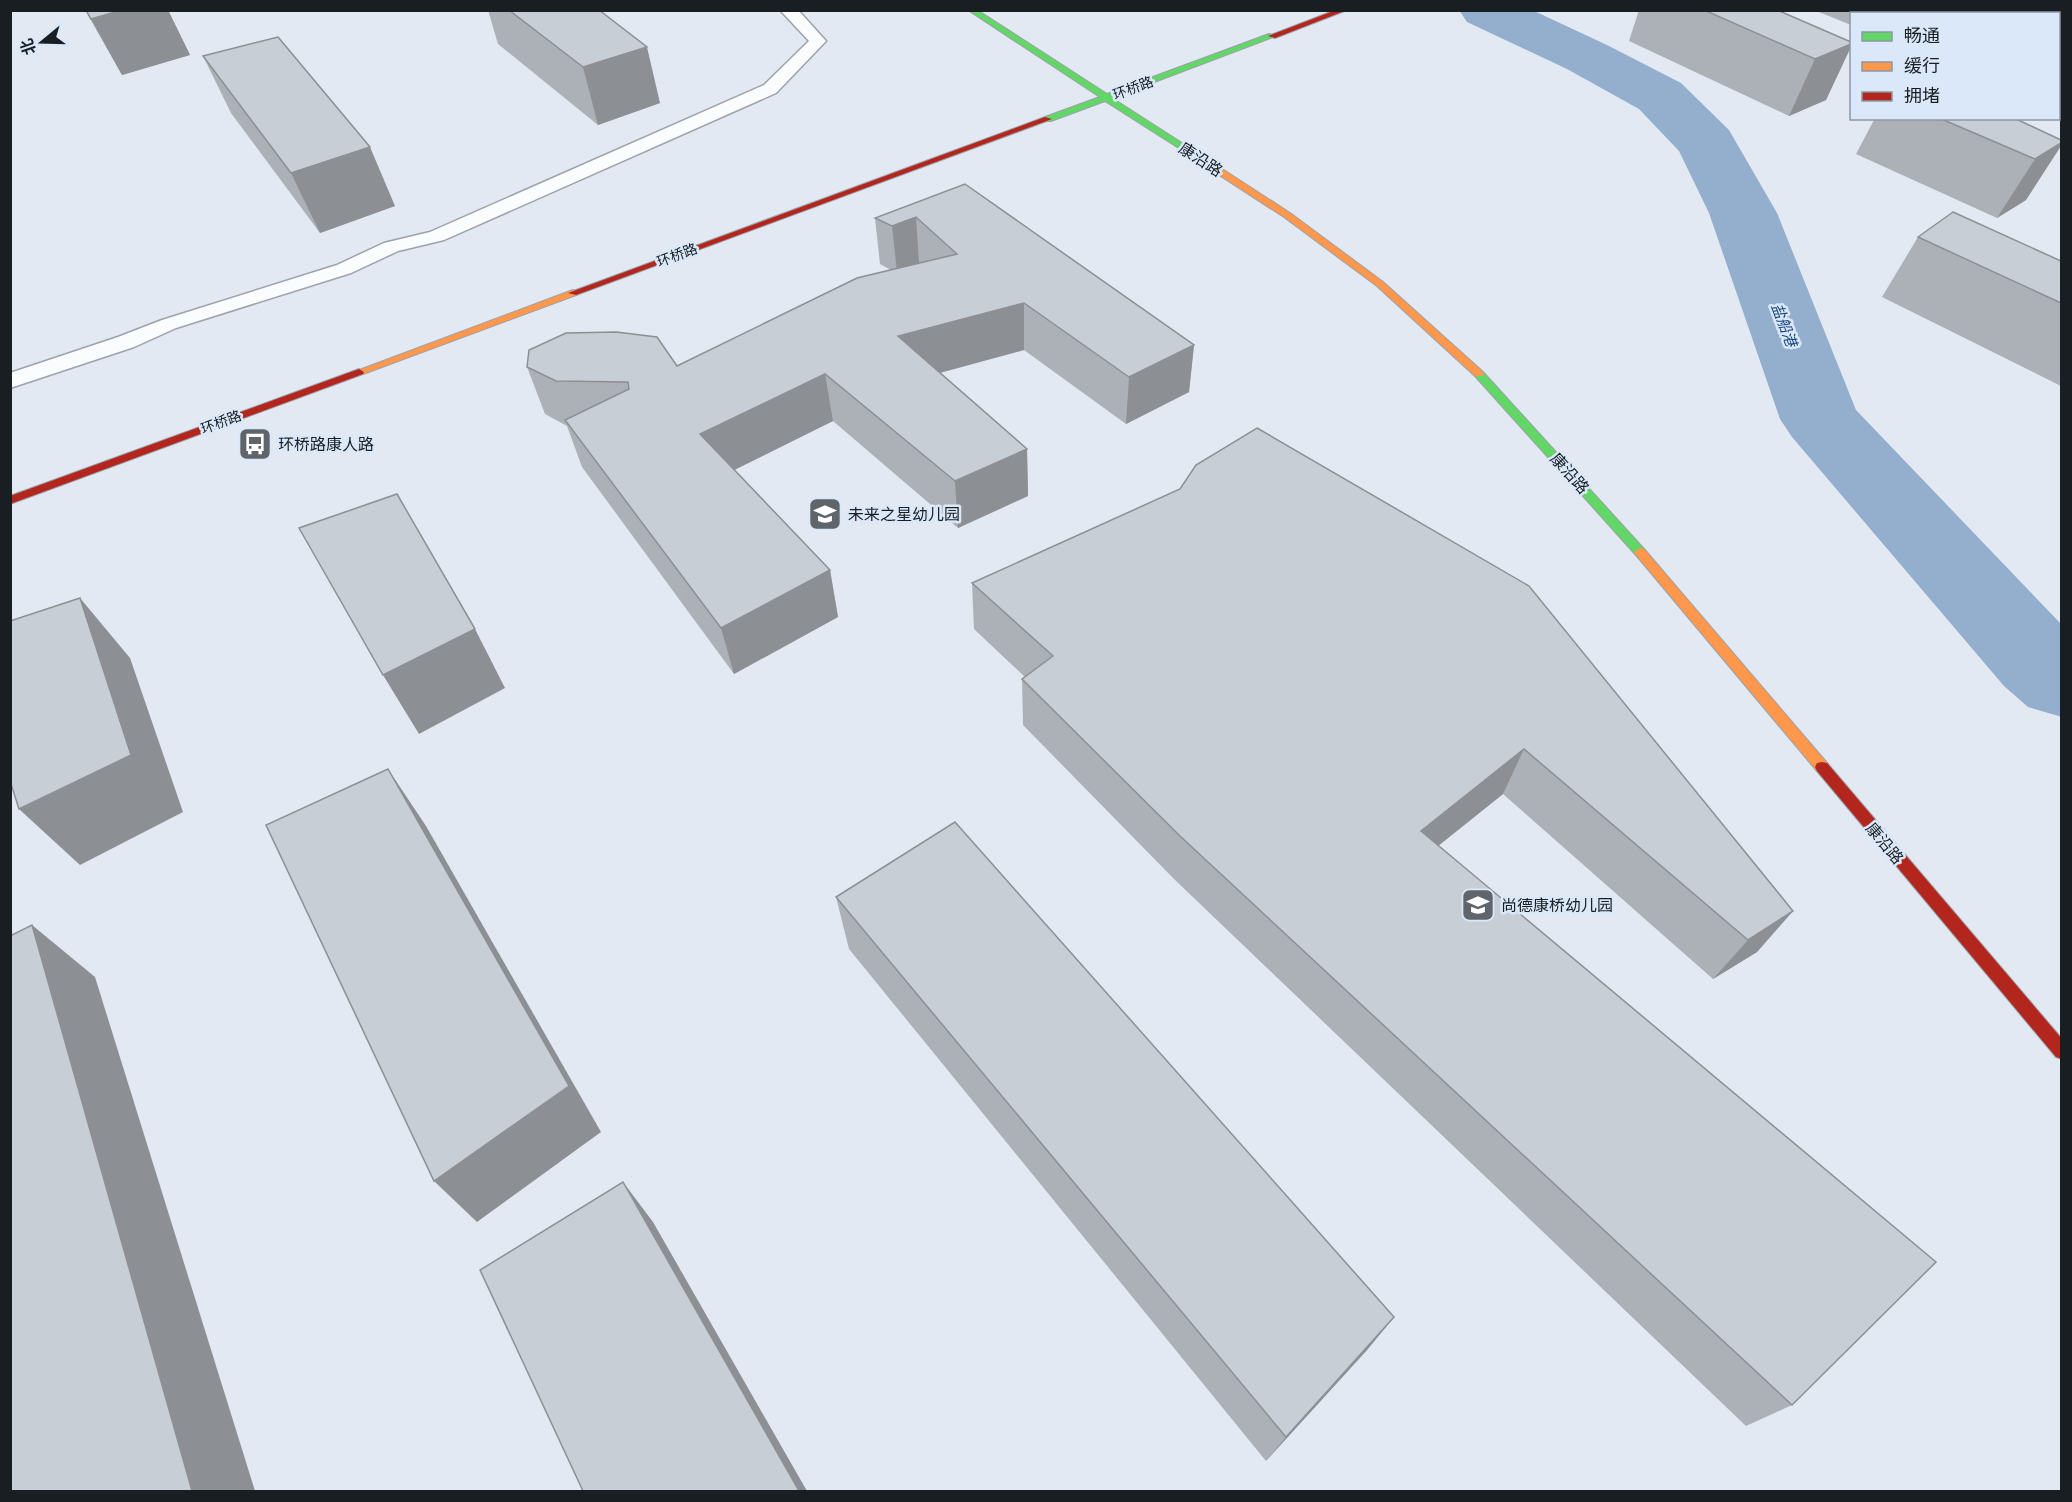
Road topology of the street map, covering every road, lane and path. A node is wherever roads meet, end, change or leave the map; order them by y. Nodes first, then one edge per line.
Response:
1 (787, 10) edge
2 (971, 10) edge
3 (1344, 10) edge
4 (1106, 98) junction
5 (10, 381) edge
6 (10, 500) edge
7 (2061, 1052) edge

1 - 5 lane
2 - 4 street, 康沿路
3 - 4 street, 环桥路
4 - 6 street, 环桥路
4 - 7 street, 康沿路

